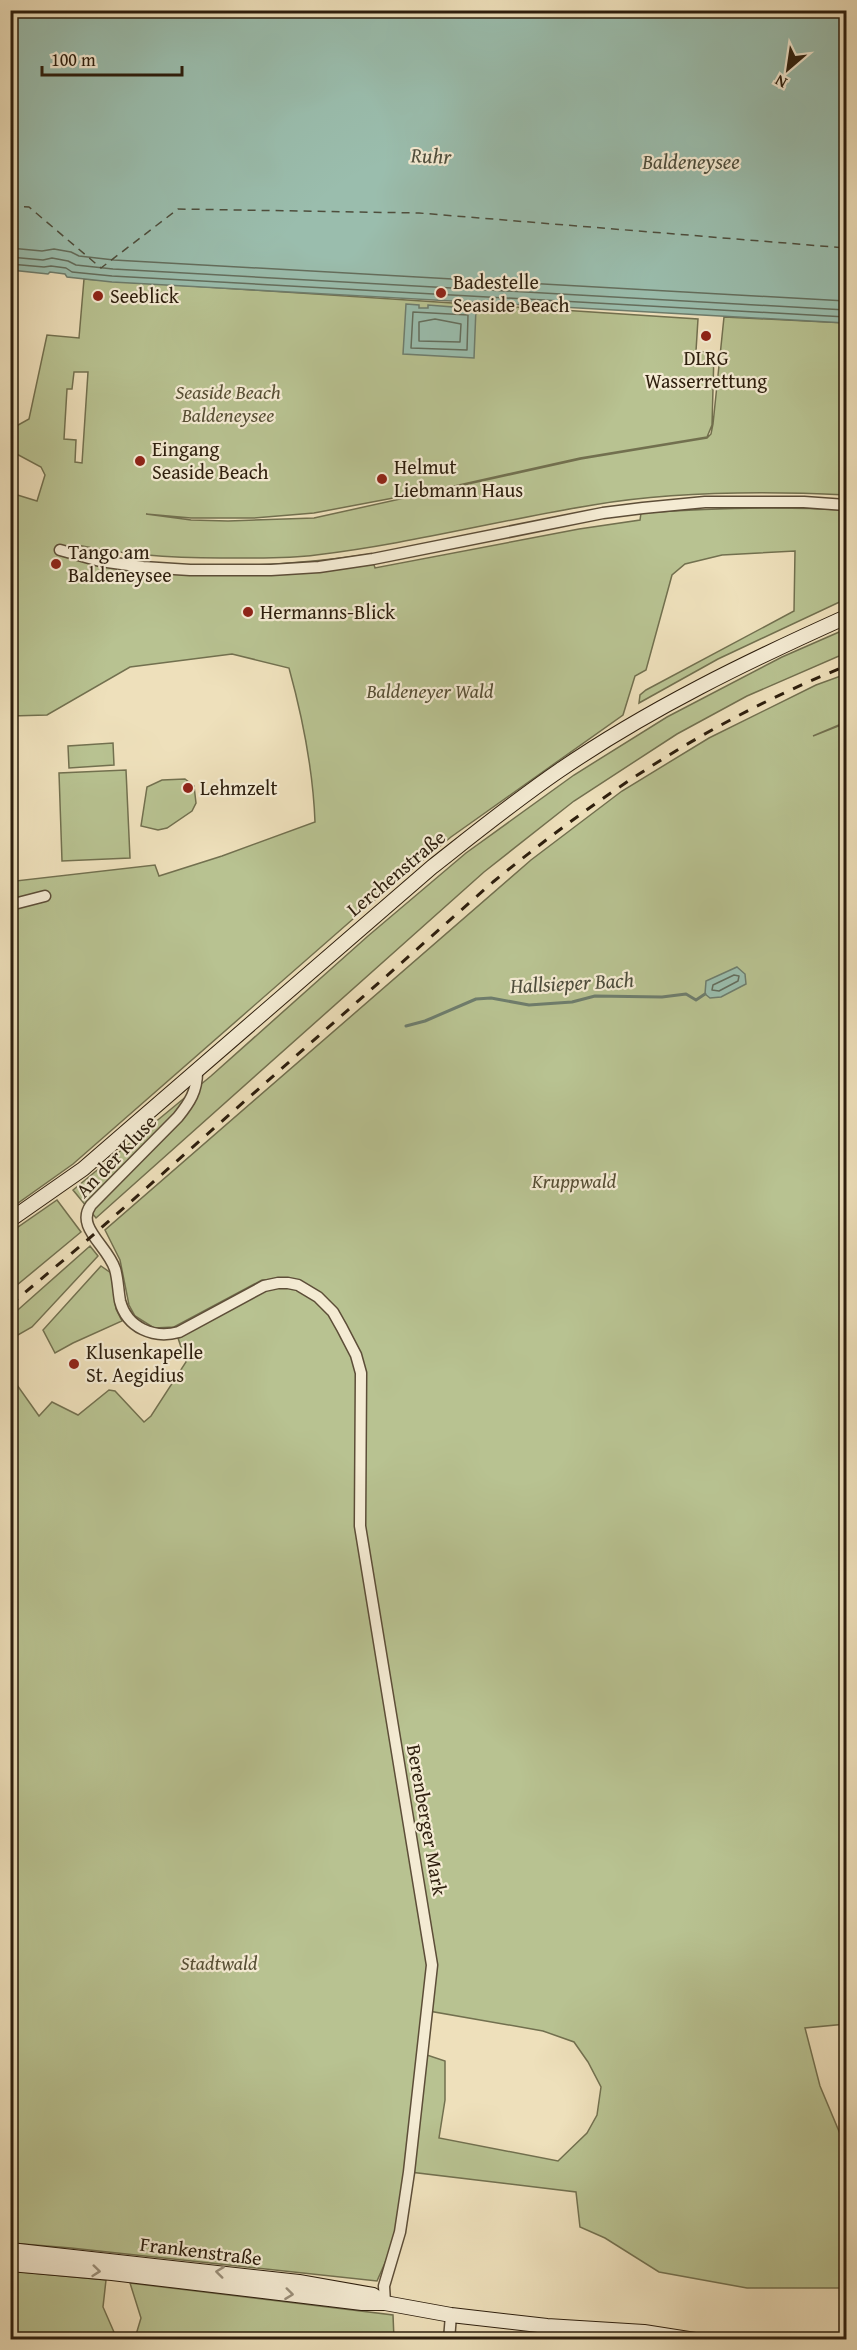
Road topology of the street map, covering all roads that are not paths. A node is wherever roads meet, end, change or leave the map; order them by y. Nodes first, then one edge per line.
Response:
1 (846, 504) edge
2 (60, 550) dead end
3 (846, 616) edge
4 (45, 897) dead end
5 (10, 905) edge
6 (197, 1072) junction
7 (10, 1220) edge
8 (350, 1343) joint
9 (10, 2250) edge
10 (38, 2259) junction
11 (10, 2264) edge
12 (385, 2303) junction
13 (451, 2315) junction
14 (566, 2334) edge
15 (448, 2340) edge
16 (695, 2340) edge

1 - 2 street
3 - 6 main road, Lerchenstraße
4 - 5 street
6 - 7 main road, Lerchenstraße
6 - 8 street, An der Kluse
8 - 12 street, Berenberger Mark
9 - 10 main road, Frankenstraße
10 - 11 main road, Frankenstraße
10 - 12 main road, Frankenstraße
12 - 13 main road, Frankenstraße
13 - 14 main road, Frankenstraße
13 - 15 street
14 - 16 main road, Frankenstraße

